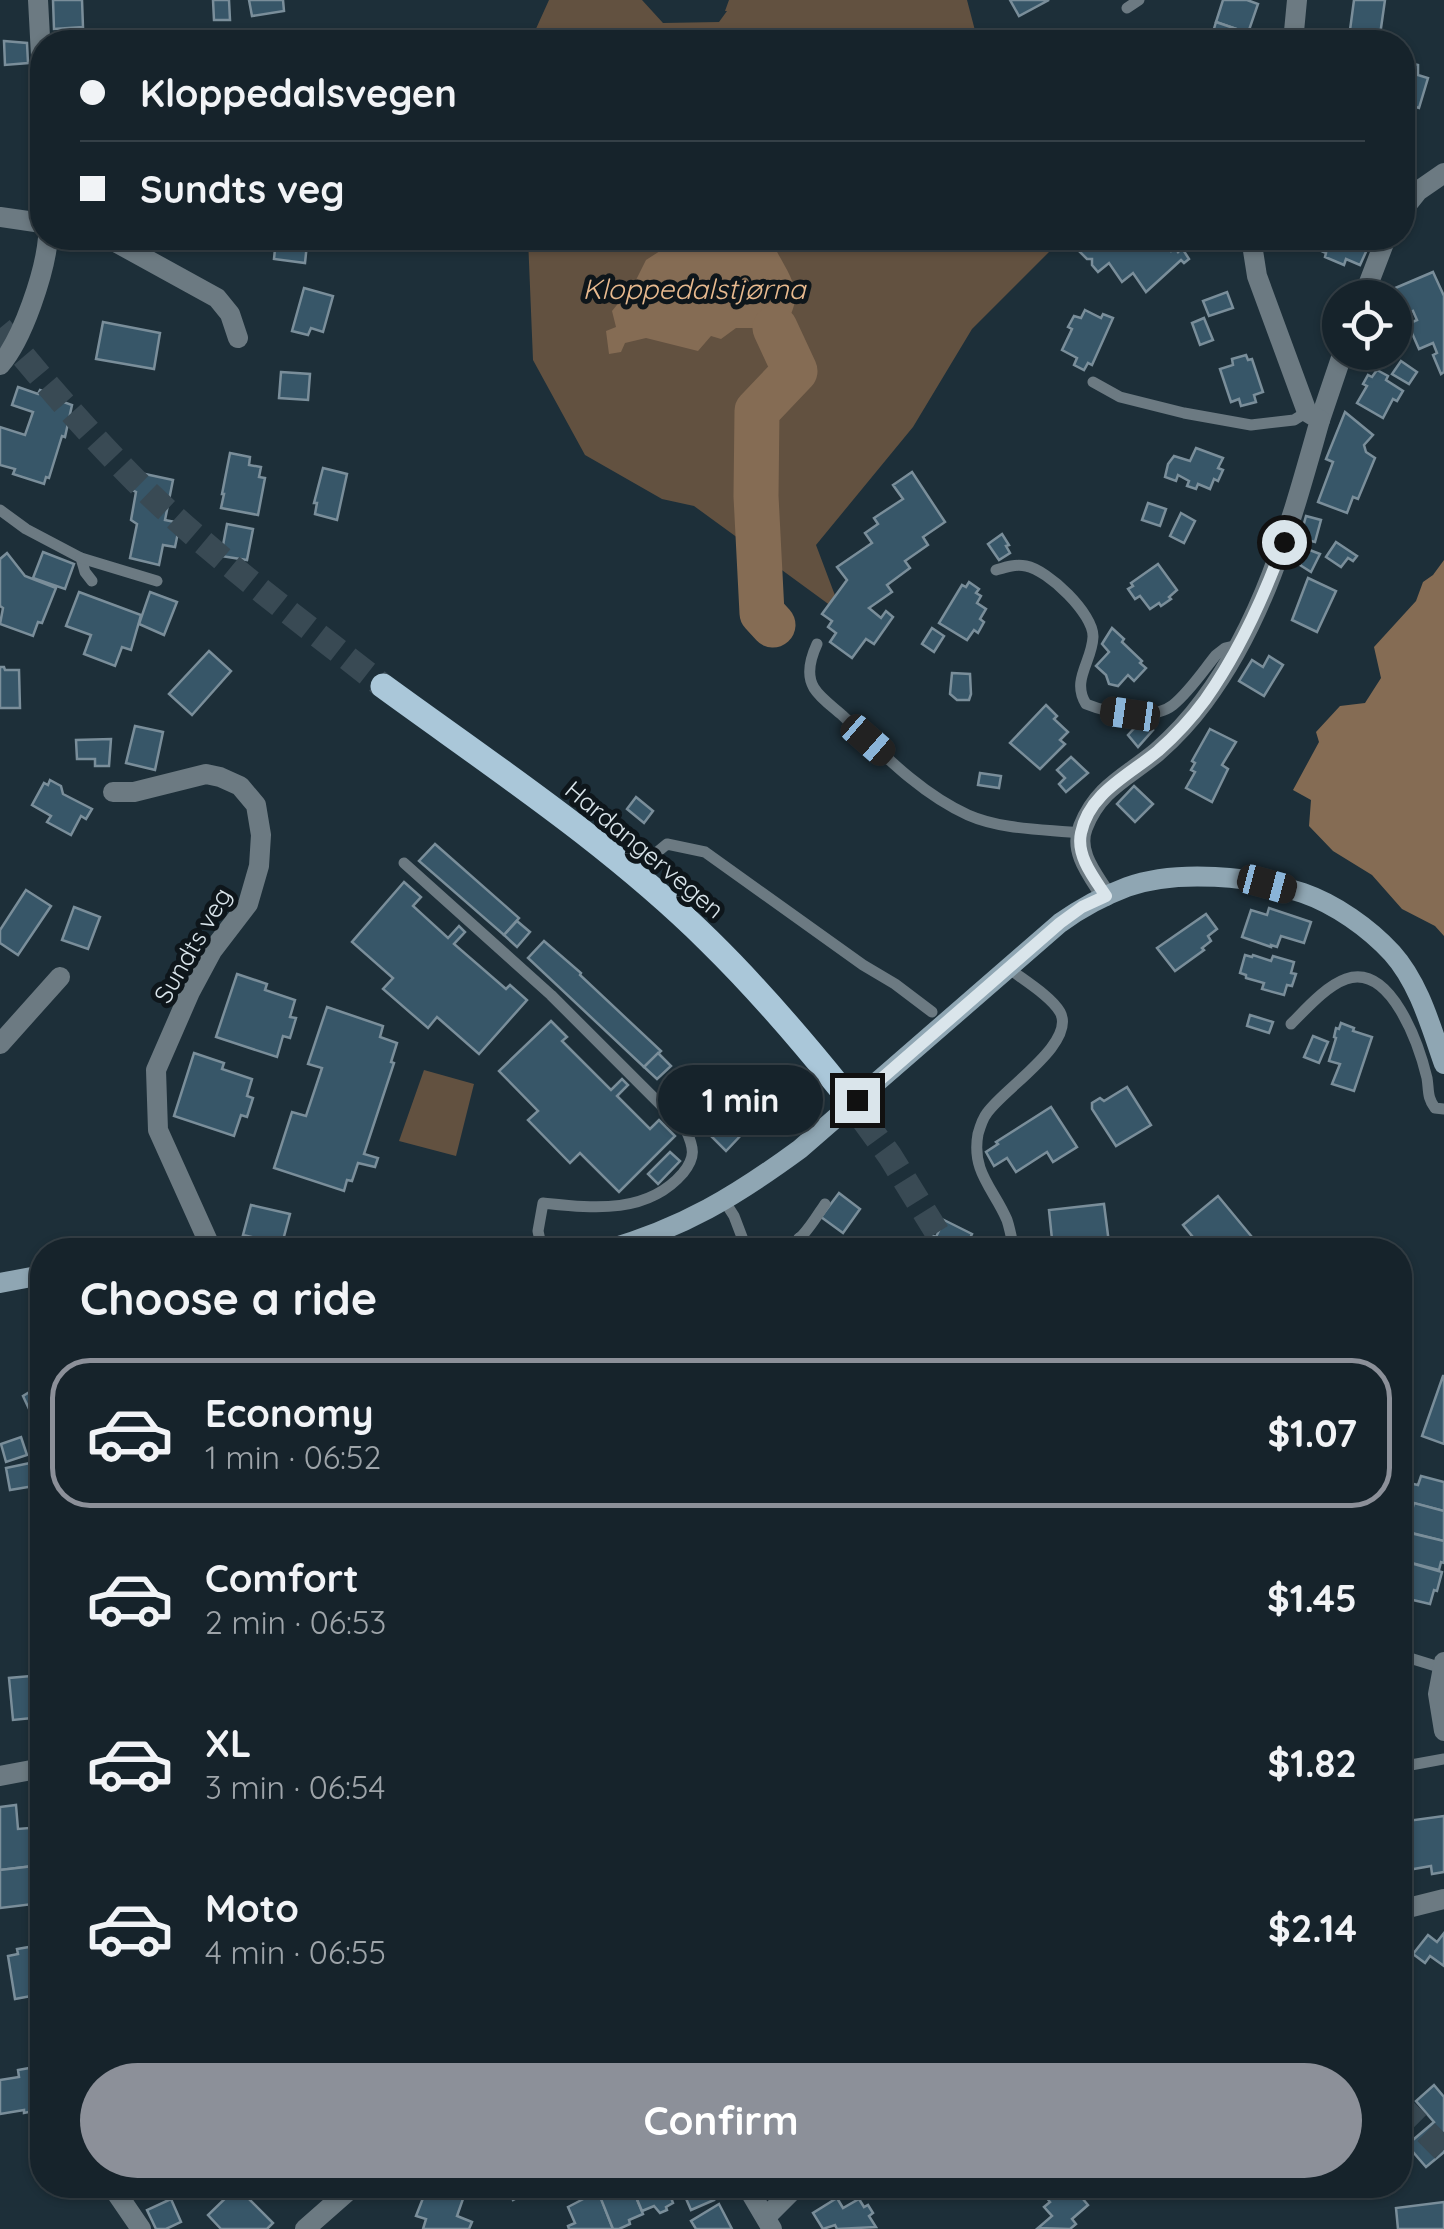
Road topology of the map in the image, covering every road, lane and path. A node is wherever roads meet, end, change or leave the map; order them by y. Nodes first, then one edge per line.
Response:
1 (38, 0) edge
2 (1139, 0) edge
3 (1297, 0) edge
4 (1127, 8) dead end
5 (39, 30) edge
6 (1294, 30) edge
7 (1444, 173) edge
8 (1415, 195) edge
9 (0, 217) edge
10 (30, 222) edge
11 (46, 250) edge
12 (130, 250) edge
13 (1253, 250) edge
14 (1381, 250) edge
15 (1370, 280) edge
16 (238, 338) dead end
17 (0, 365) edge
18 (1336, 370) edge
19 (1092, 382) dead end
20 (1314, 416) junction
21 (0, 510) edge
22 (81, 558) junction
23 (996, 570) dead end
24 (92, 581) dead end
25 (157, 581) dead end
26 (817, 644) dead end
27 (1238, 646) junction
28 (384, 686) tunnel mouth
29 (114, 792) dead end
30 (1081, 832) junction
31 (404, 862) dead end
32 (632, 872) junction
33 (1106, 896) junction
34 (1007, 967) junction
35 (60, 976) dead end
36 (932, 1012) dead end
37 (1292, 1024) dead end
38 (0, 1044) edge
39 (1444, 1064) edge
40 (841, 1089) tunnel mouth
41 (1444, 1110) edge
42 (725, 1202) junction
43 (825, 1204) dead end
44 (207, 1238) edge
45 (539, 1238) edge
46 (647, 1238) edge
47 (741, 1238) edge
48 (799, 1238) edge
49 (1011, 1238) edge
50 (30, 1277) edge
51 (0, 1283) edge
52 (1412, 1658) edge
53 (1443, 1665) edge
54 (1444, 1731) edge
55 (1444, 1759) edge
56 (1412, 1766) edge
57 (30, 1770) edge
58 (0, 1776) edge
59 (1444, 1899) edge
60 (1412, 1907) edge
61 (121, 2198) edge
62 (340, 2198) edge
63 (754, 2198) edge
64 (788, 2198) edge
65 (769, 2223) edge
66 (142, 2229) edge
67 (305, 2229) edge

1 - 5 street
2 - 4 lane
3 - 6 street
7 - 8 street
9 - 10 street
11 - 17 street
12 - 16 street
13 - 20 street
14 - 15 street
18 - 20 street
19 - 20 lane
20 - 27 street
21 - 22 lane
22 - 24 lane
22 - 25 lane
23 - 27 lane
26 - 30 lane
27 - 30 street
28 - 32 main road, Hardangervegen
29 - 44 street, Sundts veg
30 - 33 street
31 - 45 lane
32 - 36 lane
32 - 40 main road, Hardangervegen
33 - 34 street
33 - 39 street
34 - 42 street
34 - 49 lane
35 - 38 street
37 - 41 lane
42 - 46 street
42 - 47 lane
43 - 48 lane
50 - 51 street
52 - 53 lane
53 - 54 street
55 - 56 lane
57 - 58 street
59 - 60 street
61 - 66 street
62 - 67 street
63 - 65 street
64 - 65 street

